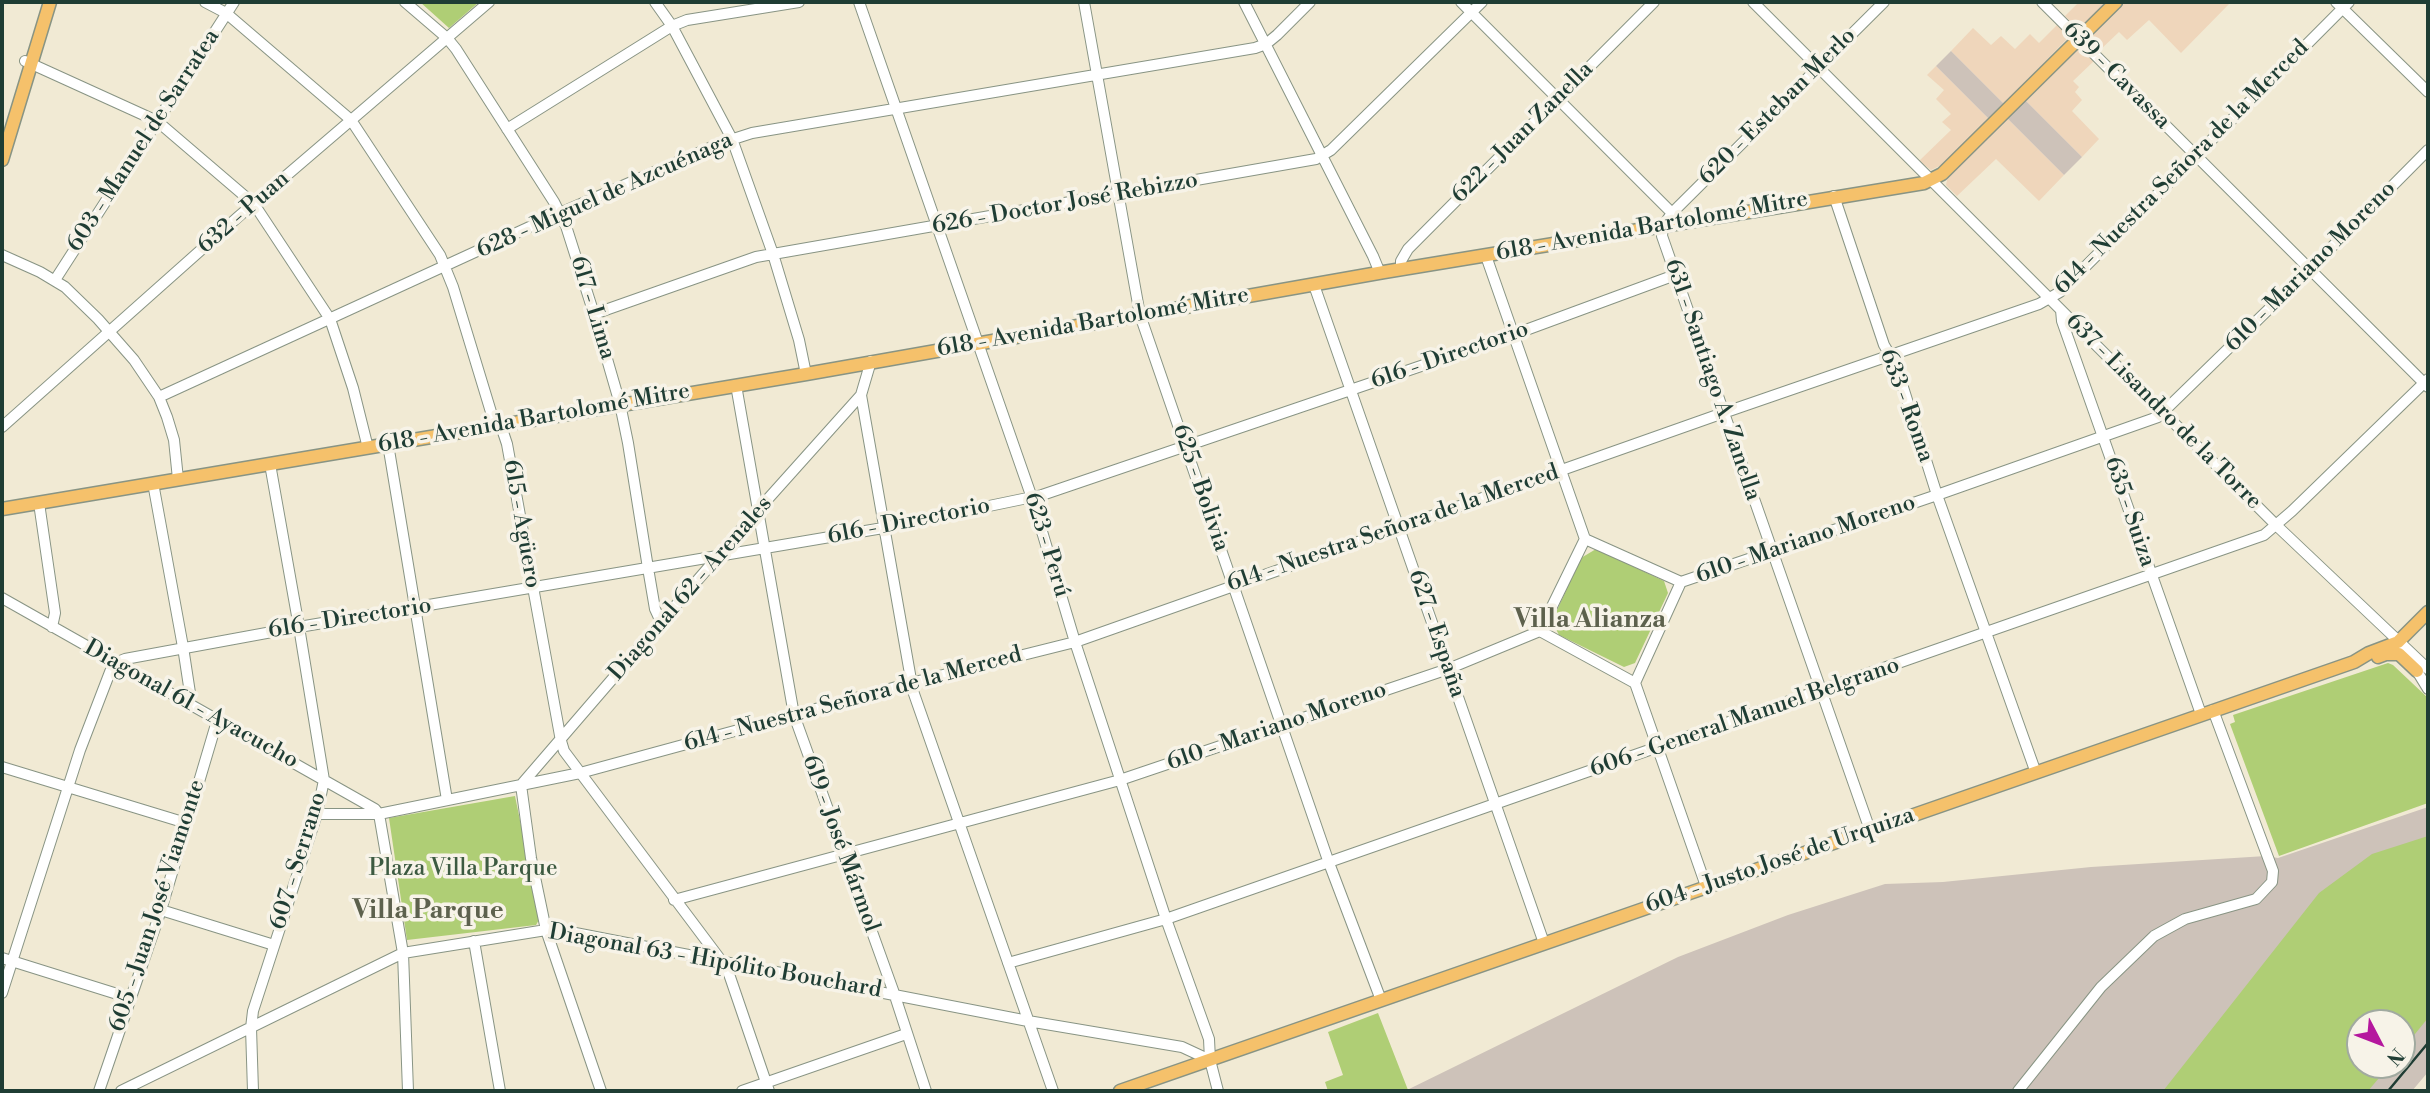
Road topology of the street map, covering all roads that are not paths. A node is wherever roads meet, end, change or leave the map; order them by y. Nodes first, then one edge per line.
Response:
1 (44, 2) edge
2 (50, 2) edge
3 (205, 2) edge
4 (234, 2) edge
5 (405, 2) edge
6 (489, 2) edge
7 (655, 2) edge
8 (799, 2) edge
9 (859, 2) edge
10 (1084, 2) edge
11 (1244, 2) edge
12 (1310, 2) edge
13 (1461, 2) edge
14 (1482, 2) edge
15 (1654, 2) edge
16 (1753, 2) edge
17 (1884, 2) edge
18 (2042, 2) edge
19 (2116, 2) edge
20 (2342, 4) edge
21 (1472, 12) junction
22 (226, 13) junction
23 (672, 26) junction
24 (447, 38) junction
25 (2079, 38) junction
26 (1266, 44) junction
27 (28, 62) junction
28 (1819, 68) junction
29 (1097, 74) junction
30 (2428, 92) edge
31 (1557, 98) junction
32 (897, 108) junction
33 (351, 120) junction
34 (157, 121) junction
35 (507, 129) junction
36 (2, 138) edge
37 (732, 139) junction
38 (2428, 150) edge
39 (2196, 156) junction
40 (1323, 157) junction
41 (2, 160) edge
42 (1931, 180) junction
43 (1117, 195) junction
44 (1835, 196) junction
45 (254, 204) junction
46 (560, 213) junction
47 (1672, 213) junction
48 (937, 226) junction
49 (1663, 226) junction
50 (773, 254) junction
51 (2, 255) edge
52 (1486, 256) junction
53 (446, 267) junction
54 (2310, 269) junction
55 (1401, 270) junction
56 (1380, 273) junction
57 (1675, 275) junction
58 (55, 280) junction
59 (1314, 285) junction
60 (2049, 300) junction
61 (2061, 310) junction
62 (594, 314) junction
63 (1140, 315) junction
64 (330, 319) junction
65 (110, 331) junction
66 (1515, 334) junction
67 (978, 343) junction
68 (1890, 355) junction
69 (871, 361) junction
70 (806, 374) junction
71 (2427, 383) edge
72 (736, 385) junction
73 (1350, 391) junction
74 (861, 395) junction
75 (159, 397) junction
76 (620, 404) junction
77 (1726, 412) junction
78 (2164, 413) junction
79 (499, 424) junction
80 (2, 427) edge
81 (2102, 436) junction
82 (388, 444) junction
83 (1185, 446) junction
84 (368, 447) junction
85 (270, 464) junction
86 (1563, 470) junction
87 (178, 479) junction
88 (153, 484) junction
89 (1937, 495) junction
90 (1032, 498) junction
91 (39, 503) junction
92 (2, 509) edge
93 (758, 510) junction
94 (2277, 526) junction
95 (1398, 527) junction
96 (883, 528) junction
97 (1585, 539) junction
98 (764, 549) junction
99 (1772, 552) junction
100 (719, 556) junction
101 (648, 568) junction
102 (2151, 576) junction
103 (1681, 582) junction
104 (1234, 585) junction
105 (533, 588) junction
106 (2, 598) edge
107 (414, 608) junction
108 (2428, 612) edge
109 (661, 622) junction
110 (299, 626) junction
111 (52, 627) junction
112 (1540, 631) junction
113 (1987, 634) junction
114 (1075, 642) junction
115 (2398, 642) junction
116 (183, 647) junction
117 (2354, 662) junction
118 (116, 663) junction
119 (1448, 670) junction
120 (2425, 672) edge
121 (911, 683) junction
122 (1635, 683) junction
123 (2428, 689) edge
124 (1821, 691) junction
125 (189, 705) junction
126 (2207, 712) junction
127 (794, 715) junction
128 (217, 720) junction
129 (1282, 724) junction
130 (561, 741) junction
131 (1657, 748) junction
132 (2, 767) edge
133 (580, 773) junction
134 (2036, 773) junction
135 (324, 779) junction
136 (1120, 780) junction
137 (521, 785) junction
138 (68, 788) junction
139 (447, 800) junction
140 (1497, 805) junction
141 (317, 814) junction
142 (379, 814) junction
143 (959, 822) junction
144 (186, 823) junction
145 (1870, 830) junction
146 (843, 853) junction
147 (1329, 863) junction
148 (1706, 886) junction
149 (674, 900) junction
150 (160, 910) junction
151 (1166, 919) junction
152 (545, 930) junction
153 (474, 941) junction
154 (1544, 943) junction
155 (274, 945) junction
156 (403, 953) junction
157 (7, 959) edge
158 (723, 963) junction
159 (1008, 963) junction
160 (2, 993) edge
161 (894, 993) junction
162 (130, 998) junction
163 (1381, 1000) junction
164 (1028, 1021) junction
165 (251, 1028) junction
166 (906, 1034) junction
167 (1210, 1060) junction
168 (768, 1087) edge
169 (99, 1091) edge
170 (121, 1091) edge
171 (253, 1091) edge
172 (408, 1091) edge
173 (500, 1091) edge
174 (601, 1091) edge
175 (742, 1091) edge
176 (926, 1091) edge
177 (1054, 1091) edge
178 (1120, 1091) edge
179 (1218, 1091) edge
180 (2018, 1091) edge

1 - 27 main road
2 - 27 main road
3 - 22 street, 615 - Agüero
4 - 22 street, 603 - Manuel de Sarratea
5 - 24 street, 617 - Lima
6 - 24 street, 632 - Puan
7 - 23 street
8 - 23 street
9 - 32 street, 623 - Perú
10 - 29 street, 625 - Bolivia
11 - 26 street
12 - 26 street
13 - 21 street
14 - 21 street
15 - 31 street, 622 - Juan Zanella
16 - 28 street, 637 - Lisandro de la Torre
17 - 28 street, 620 - Esteban Merlo
18 - 25 street, 639 - Cavassa
19 - 25 main road, 618 - Avenida Bartolomé Mitre
20 - 30 street
20 - 39 street, 614 - Nuestra Señora de la Merced
21 - 31 street
21 - 40 street
22 - 33 street, 615 - Agüero
22 - 34 street, 603 - Manuel de Sarratea
23 - 35 street
23 - 37 street
24 - 33 street, 632 - Puan
24 - 35 street, 617 - Lima
25 - 39 street, 639 - Cavassa
25 - 42 main road, 618 - Avenida Bartolomé Mitre
26 - 29 street, 628 - Miguel de Azcuénaga
26 - 40 street
27 - 34 street
27 - 36 main road
27 - 41 main road
28 - 42 street, 637 - Lisandro de la Torre
28 - 47 street, 620 - Esteban Merlo
29 - 32 street, 628 - Miguel de Azcuénaga
29 - 43 street, 625 - Bolivia
31 - 47 street
31 - 55 street, 622 - Juan Zanella
32 - 37 street, 628 - Miguel de Azcuénaga
32 - 48 street, 623 - Perú
33 - 45 street, 632 - Puan
33 - 53 street, 615 - Agüero
34 - 45 street
34 - 58 street, 603 - Manuel de Sarratea
35 - 46 street, 617 - Lima
37 - 46 street, 628 - Miguel de Azcuénaga
37 - 50 street
38 - 54 street, 610 - Mariano Moreno
39 - 54 street, 639 - Cavassa
39 - 60 street, 614 - Nuestra Señora de la Merced
40 - 43 street, 626 - Doctor José Rebizzo
40 - 56 street
42 - 44 main road, 618 - Avenida Bartolomé Mitre
42 - 60 street, 637 - Lisandro de la Torre
43 - 48 street, 626 - Doctor José Rebizzo
43 - 63 street, 625 - Bolivia
44 - 49 main road, 618 - Avenida Bartolomé Mitre
44 - 68 street, 633 - Roma
45 - 64 street
45 - 65 street, 632 - Puan
46 - 53 street, 628 - Miguel de Azcuénaga
46 - 62 street, 617 - Lima
47 - 49 street
48 - 50 street, 626 - Doctor José Rebizzo
48 - 67 street, 623 - Perú
49 - 52 main road, 618 - Avenida Bartolomé Mitre
49 - 57 street, 631 - Santiago A. Zanella
50 - 62 street, 626 - Doctor José Rebizzo
50 - 70 street
51 - 58 street
52 - 55 main road, 618 - Avenida Bartolomé Mitre
52 - 66 street
53 - 64 street, 628 - Miguel de Azcuénaga
53 - 79 street, 615 - Agüero
54 - 71 street, 639 - Cavassa
54 - 78 street, 610 - Mariano Moreno
55 - 56 main road, 618 - Avenida Bartolomé Mitre
56 - 59 main road, 618 - Avenida Bartolomé Mitre
57 - 66 street, 616 - Directorio
57 - 77 street, 631 - Santiago A. Zanella
58 - 65 street
59 - 63 main road, 618 - Avenida Bartolomé Mitre
59 - 73 street, 627 - España
60 - 61 street, 637 - Lisandro de la Torre
60 - 68 street, 614 - Nuestra Señora de la Merced
61 - 78 street, 637 - Lisandro de la Torre
61 - 81 street, 635 - Suiza
62 - 76 street, 617 - Lima
63 - 67 main road, 618 - Avenida Bartolomé Mitre
63 - 83 street, 625 - Bolivia
64 - 75 street, 628 - Miguel de Azcuénaga
64 - 84 street
65 - 75 street
65 - 80 street, 632 - Puan
66 - 73 street, 616 - Directorio
66 - 86 street
67 - 69 main road, 618 - Avenida Bartolomé Mitre
67 - 90 street, 623 - Perú
68 - 77 street, 614 - Nuestra Señora de la Merced
68 - 89 street, 633 - Roma
69 - 70 main road, 618 - Avenida Bartolomé Mitre
69 - 74 street
70 - 72 main road, 618 - Avenida Bartolomé Mitre
71 - 94 street, 606 - General Manuel Belgrano
72 - 76 main road, 618 - Avenida Bartolomé Mitre
72 - 93 street, 619 - José Mármol
73 - 83 street, 616 - Directorio
73 - 95 street, 627 - España
74 - 93 street, Diagonal 62 - Arenales
74 - 96 street
75 - 87 street
76 - 79 main road, 618 - Avenida Bartolomé Mitre
76 - 101 street, 617 - Lima
77 - 86 street, 614 - Nuestra Señora de la Merced
77 - 99 street, 631 - Santiago A. Zanella
78 - 81 street, 610 - Mariano Moreno
78 - 94 street, 637 - Lisandro de la Torre
79 - 82 main road, 618 - Avenida Bartolomé Mitre
79 - 105 street, 615 - Agüero
81 - 89 street, 610 - Mariano Moreno
81 - 102 street, 635 - Suiza
82 - 84 main road, 618 - Avenida Bartolomé Mitre
82 - 107 street
83 - 90 street, 616 - Directorio
83 - 104 street, 625 - Bolivia
84 - 85 main road, 618 - Avenida Bartolomé Mitre
85 - 87 main road, 618 - Avenida Bartolomé Mitre
85 - 110 street, 607 - Serrano
86 - 95 street, 614 - Nuestra Señora de la Merced
86 - 97 street
87 - 88 main road, 618 - Avenida Bartolomé Mitre
88 - 91 main road, 618 - Avenida Bartolomé Mitre
88 - 116 street
89 - 99 street, 610 - Mariano Moreno
89 - 113 street, 633 - Roma
90 - 96 street, 616 - Directorio
90 - 114 street, 623 - Perú
91 - 92 main road, 618 - Avenida Bartolomé Mitre
91 - 111 street
93 - 98 street, 619 - José Mármol
93 - 100 street, Diagonal 62 - Arenales
94 - 102 street, 606 - General Manuel Belgrano
94 - 115 street, 637 - Lisandro de la Torre
95 - 104 street, 614 - Nuestra Señora de la Merced
95 - 119 street, 627 - España
96 - 98 street, 616 - Directorio
96 - 121 street
97 - 103 street
97 - 112 street
98 - 100 street, 616 - Directorio
98 - 127 street, 619 - José Mármol
99 - 103 street, 610 - Mariano Moreno
99 - 124 street, 631 - Santiago A. Zanella
100 - 101 street, 616 - Directorio
100 - 109 street, Diagonal 62 - Arenales
101 - 105 street, 616 - Directorio
101 - 109 street, 617 - Lima
102 - 113 street, 606 - General Manuel Belgrano
102 - 126 street, 635 - Suiza
103 - 122 street, 610 - Mariano Moreno
104 - 114 street, 614 - Nuestra Señora de la Merced
104 - 129 street, 625 - Bolivia
105 - 107 street, 616 - Directorio
105 - 130 street, 615 - Agüero
106 - 111 street, Diagonal 61 - Ayacucho
107 - 110 street, 616 - Directorio
107 - 139 street
108 - 115 main road, 604 - Justo José de Urquiza
109 - 130 street, Diagonal 62 - Arenales
110 - 116 street, 616 - Directorio
110 - 135 street, 607 - Serrano
111 - 118 street, Diagonal 61 - Ayacucho
112 - 119 street, 610 - Mariano Moreno
112 - 122 street
113 - 124 street, 606 - General Manuel Belgrano
113 - 134 street, 633 - Roma
114 - 121 street, 614 - Nuestra Señora de la Merced
114 - 136 street, 623 - Perú
115 - 117 main road, 604 - Justo José de Urquiza
115 - 120 street, 637 - Lisandro de la Torre
116 - 118 street, 616 - Directorio
116 - 125 street
117 - 120 main road
117 - 126 main road, 604 - Justo José de Urquiza
118 - 125 street, Diagonal 61 - Ayacucho
118 - 138 street
119 - 129 street, 610 - Mariano Moreno
119 - 140 street, 627 - España
120 - 123 street, 637 - Lisandro de la Torre
121 - 127 street, 614 - Nuestra Señora de la Merced
121 - 143 street
122 - 131 street
124 - 131 street, 606 - General Manuel Belgrano
124 - 145 street, 631 - Santiago A. Zanella
125 - 128 street, Diagonal 61 - Ayacucho
126 - 134 main road, 604 - Justo José de Urquiza
126 - 180 street, 635 - Suiza
127 - 133 street, 614 - Nuestra Señora de la Merced
127 - 146 street, 619 - José Mármol
128 - 135 street, Diagonal 61 - Ayacucho
128 - 144 street, 605 - Juan José Viamonte
129 - 136 street, 610 - Mariano Moreno
129 - 147 street, 625 - Bolivia
130 - 133 street, 615 - Agüero
130 - 137 street, Diagonal 62 - Arenales
131 - 140 street, 606 - General Manuel Belgrano
131 - 148 street
132 - 138 street
133 - 137 street, 614 - Nuestra Señora de la Merced
133 - 149 street, 615 - Agüero
134 - 145 main road, 604 - Justo José de Urquiza
135 - 141 street, 607 - Serrano
135 - 142 street, Diagonal 61 - Ayacucho
136 - 143 street, 610 - Mariano Moreno
136 - 151 street, 623 - Perú
137 - 139 street, 614 - Nuestra Señora de la Merced
137 - 152 street
138 - 144 street
138 - 157 street
139 - 142 street, 614 - Nuestra Señora de la Merced
140 - 147 street, 606 - General Manuel Belgrano
140 - 154 street, 627 - España
141 - 142 street, 614 - Nuestra Señora de la Merced
141 - 155 street, 607 - Serrano
142 - 156 street
143 - 146 street, 610 - Mariano Moreno
143 - 159 street
144 - 150 street, 605 - Juan José Viamonte
145 - 148 main road, 604 - Justo José de Urquiza
146 - 149 street, 610 - Mariano Moreno
146 - 161 street, 619 - José Mármol
147 - 151 street, 606 - General Manuel Belgrano
147 - 163 street, 625 - Bolivia
148 - 154 main road, 604 - Justo José de Urquiza
149 - 158 street, 615 - Agüero
150 - 155 street
150 - 162 street, 605 - Juan José Viamonte
151 - 159 street, 606 - General Manuel Belgrano
151 - 167 street, 623 - Perú
152 - 153 street, Diagonal 63 - Hipólito Bouchard
152 - 158 street, Diagonal 63 - Hipólito Bouchard
152 - 174 street
153 - 156 street, Diagonal 63 - Hipólito Bouchard
153 - 173 street
154 - 163 main road, 604 - Justo José de Urquiza
155 - 165 street, 607 - Serrano
156 - 165 street, Diagonal 63 - Hipólito Bouchard
156 - 172 street
157 - 160 street
157 - 162 street
158 - 161 street, Diagonal 63 - Hipólito Bouchard
158 - 168 street, 615 - Agüero
159 - 164 street
161 - 164 street, Diagonal 63 - Hipólito Bouchard
161 - 166 street, 619 - José Mármol
162 - 169 street, 605 - Juan José Viamonte
163 - 167 main road, 604 - Justo José de Urquiza
164 - 167 street, Diagonal 63 - Hipólito Bouchard
164 - 177 street
165 - 170 street, Diagonal 63 - Hipólito Bouchard
165 - 171 street, 607 - Serrano
166 - 168 street
166 - 176 street, 619 - José Mármol
167 - 178 main road, 604 - Justo José de Urquiza
167 - 179 street, 623 - Perú
168 - 175 street

